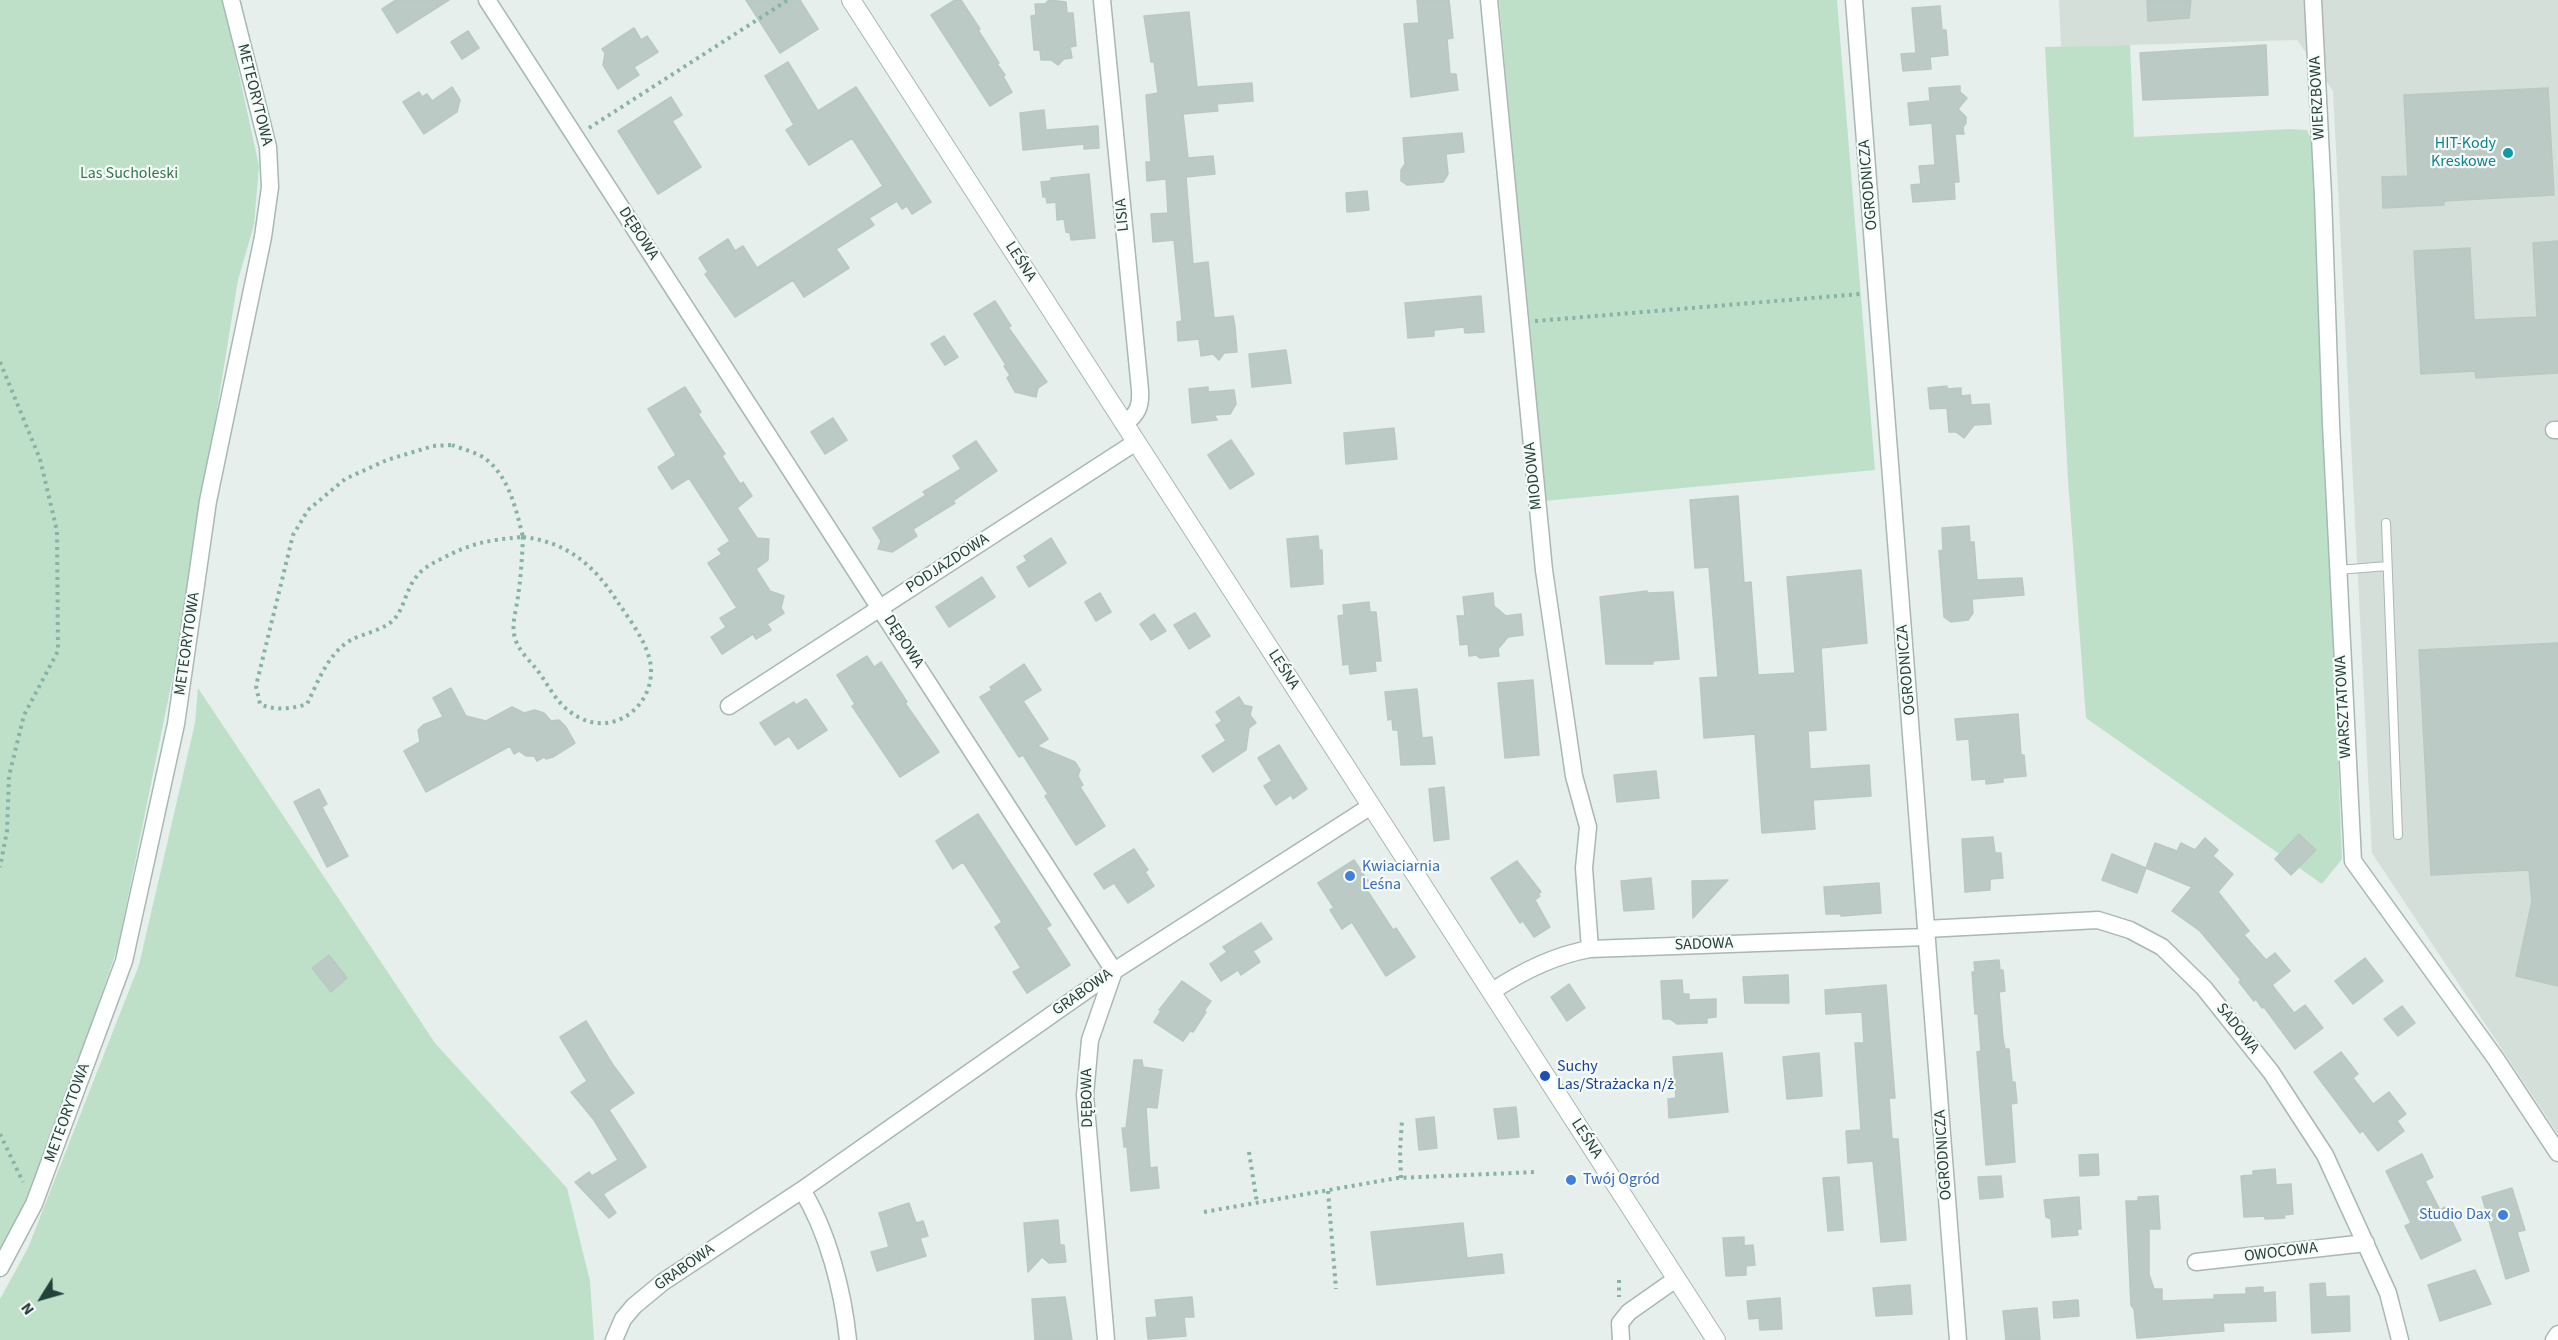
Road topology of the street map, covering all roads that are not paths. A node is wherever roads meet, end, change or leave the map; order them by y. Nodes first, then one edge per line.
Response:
1 (231, 0) edge
2 (487, 0) edge
3 (851, 0) edge
4 (1102, 0) edge
5 (1489, 0) edge
6 (1854, 0) edge
7 (2313, 0) edge
8 (2323, 196) joint
9 (1124, 424) junction
10 (1136, 442) junction
11 (2386, 523) dead end
12 (2387, 566) junction
13 (2338, 570) junction
14 (880, 607) junction
15 (729, 706) dead end
16 (1371, 806) junction
17 (2398, 835) dead end
18 (1926, 933) junction
19 (1590, 949) junction
20 (1114, 971) junction
21 (1491, 992) junction
22 (2558, 1153) edge
23 (802, 1190) junction
24 (2366, 1243) junction
25 (2196, 1262) dead end
26 (0, 1268) edge
27 (1676, 1279) junction
28 (2558, 1334) edge
29 (614, 1340) edge
30 (848, 1340) edge
31 (1106, 1340) edge
32 (1621, 1340) edge
33 (1716, 1340) edge
34 (1958, 1340) edge
35 (2400, 1340) edge
36 (2554, 1340) edge

1 - 26 street, METEORYTOWA
2 - 14 street, DĘBOWA
3 - 9 street, LEŚNA
4 - 9 street, LISIA
5 - 19 street, MIODOWA
6 - 18 street, OGRODNICZA
7 - 8 street, WIERZBOWA
8 - 13 street, WARSZTATOWA
9 - 10 street, LEŚNA
10 - 14 street, PODJAZDOWA
10 - 16 street, LEŚNA
11 - 12 lane
12 - 13 lane
12 - 17 lane
13 - 22 street, WARSZTATOWA
14 - 15 street, PODJAZDOWA
14 - 20 street, DĘBOWA
16 - 20 street, GRABOWA
16 - 21 street, LEŚNA
18 - 19 street, SADOWA
18 - 24 street, SADOWA
18 - 34 street, OGRODNICZA
19 - 21 street, SADOWA
20 - 23 street, GRABOWA
20 - 31 street, DĘBOWA
21 - 27 street, LEŚNA
23 - 29 street, GRABOWA
23 - 30 street
24 - 25 street, OWOCOWA
24 - 35 street, SADOWA
27 - 32 street
27 - 33 street, LEŚNA
28 - 36 street

